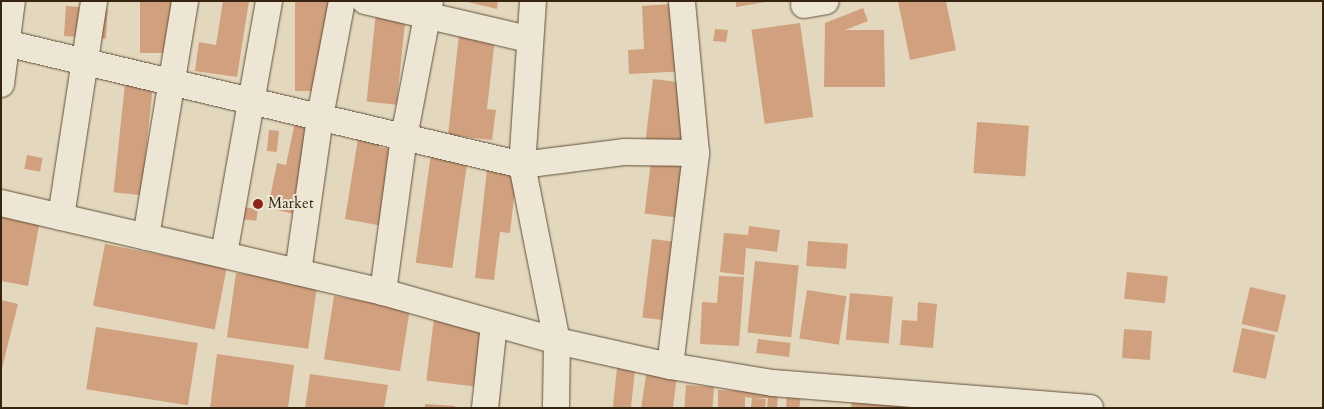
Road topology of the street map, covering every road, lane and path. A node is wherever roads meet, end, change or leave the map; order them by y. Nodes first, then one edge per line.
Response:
1 (12, 1) edge
2 (94, 1) edge
3 (186, 1) edge
4 (269, 1) edge
5 (342, 1) edge
6 (365, 1) edge
7 (533, 1) edge
8 (682, 1) edge
9 (428, 8) edge
10 (528, 39) junction
11 (4, 43) edge
12 (83, 61) junction
13 (172, 82) junction
14 (1, 84) edge
15 (252, 101) junction
16 (320, 117) junction
17 (404, 137) junction
18 (696, 153) junction
19 (522, 165) junction
20 (1, 203) edge
21 (60, 217) junction
22 (146, 237) junction
23 (224, 254) junction
24 (298, 272) junction
25 (383, 292) junction
26 (494, 324) junction
27 (557, 340) junction
28 (670, 366) junction
29 (485, 408) edge
30 (556, 408) edge
31 (1090, 408) edge

1 - 11 street
2 - 12 street
3 - 13 street
4 - 15 street
5 - 16 street
6 - 9 street
7 - 10 street
8 - 18 street
9 - 10 street
9 - 17 street
10 - 19 street
11 - 12 street
11 - 14 street
12 - 13 street
12 - 21 street
13 - 15 street
13 - 22 street
15 - 16 street
15 - 23 street
16 - 17 street
16 - 24 street
17 - 19 street
17 - 25 street
18 - 19 street
18 - 28 street
19 - 27 street
20 - 21 street
21 - 22 street
22 - 23 street
23 - 24 street
24 - 25 street
25 - 26 street
26 - 27 street
26 - 29 street
27 - 28 street
27 - 30 street
28 - 31 street

